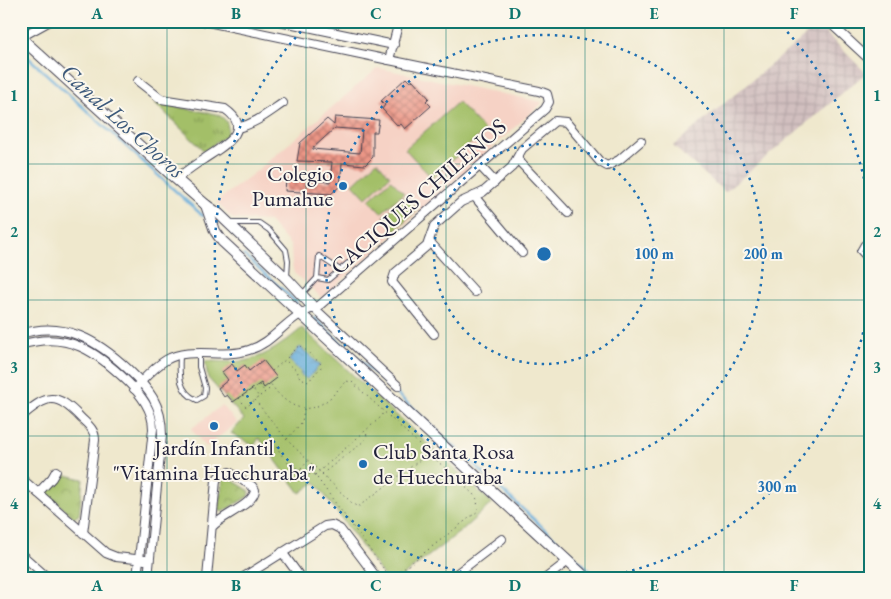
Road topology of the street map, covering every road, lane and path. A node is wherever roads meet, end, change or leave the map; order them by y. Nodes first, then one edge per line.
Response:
1 (50, 21) edge
2 (204, 21) edge
3 (279, 21) edge
4 (398, 21) edge
5 (828, 21) edge
6 (238, 25) edge
7 (21, 38) edge
8 (394, 45) junction
9 (389, 60) junction
10 (870, 60) edge
11 (138, 81) dead end
12 (283, 103) dead end
13 (237, 128) junction
14 (640, 141) dead end
15 (517, 159) junction
16 (480, 166) junction
17 (176, 180) junction
18 (495, 182) junction
19 (474, 196) junction
20 (206, 205) junction
21 (568, 213) dead end
22 (228, 223) junction
23 (237, 231) junction
24 (870, 238) edge
25 (222, 241) junction
26 (430, 241) junction
27 (522, 252) dead end
28 (348, 263) dead end
29 (870, 264) edge
30 (340, 270) junction
31 (317, 278) junction
32 (287, 279) junction
33 (475, 292) dead end
34 (302, 295) junction
35 (314, 308) junction
36 (302, 313) junction
37 (21, 334) edge
38 (434, 334) dead end
39 (87, 338) junction
40 (21, 345) edge
41 (83, 347) junction
42 (199, 354) junction
43 (180, 355) junction
44 (286, 360) junction
45 (272, 371) dead end
46 (141, 382) junction
47 (270, 384) dead end
48 (259, 385) dead end
49 (398, 386) dead end
50 (272, 387) junction
51 (134, 389) junction
52 (253, 389) dead end
53 (265, 392) junction
54 (259, 397) junction
55 (239, 398) dead end
56 (255, 400) junction
57 (291, 404) junction
58 (290, 408) dead end
59 (304, 408) junction
60 (383, 411) junction
61 (21, 417) edge
62 (280, 425) dead end
63 (277, 428) junction
64 (266, 429) dead end
65 (365, 431) junction
66 (286, 440) junction
67 (429, 453) junction
68 (308, 461) junction
69 (301, 470) junction
70 (56, 471) dead end
71 (318, 471) junction
72 (322, 474) junction
73 (315, 475) junction
74 (21, 478) edge
75 (38, 493) junction
76 (212, 526) junction
77 (83, 533) junction
78 (502, 539) dead end
79 (282, 552) junction
80 (21, 554) edge
81 (140, 560) junction
82 (150, 561) junction
83 (568, 561) junction
84 (48, 578) edge
85 (137, 578) edge
86 (148, 578) edge
87 (207, 578) edge
88 (242, 578) edge
89 (302, 578) edge
90 (377, 578) edge
91 (451, 578) edge
92 (546, 578) edge
93 (586, 578) edge

1 - 7 street
2 - 6 street
3 - 8 street
4 - 8 street
5 - 10 street
6 - 9 street
7 - 17 street
8 - 9 street
9 - 16 street, CACIQUES CHILENOS
11 - 13 street
12 - 13 street
13 - 17 street
14 - 15 street
15 - 18 street
15 - 21 street
16 - 18 street
16 - 35 street, CACIQUES CHILENOS
17 - 20 street
18 - 19 street
19 - 26 street
19 - 27 street
20 - 22 street
20 - 25 street
22 - 23 street
22 - 32 lane
23 - 25 street
23 - 32 street
24 - 29 lane
25 - 36 street
26 - 33 street
26 - 38 street
28 - 30 lane
30 - 31 lane
30 - 31 lane
31 - 34 lane
32 - 34 street
34 - 35 street
35 - 36 street, CACIQUES CHILENOS
35 - 49 street
36 - 42 street, CACIQUES CHILENOS
36 - 83 street
37 - 39 street
39 - 41 street
39 - 46 street
40 - 41 street
41 - 51 street
42 - 43 street, CACIQUES CHILENOS
42 - 43 lane
43 - 46 street
44 - 44 path
44 - 45 path
46 - 51 street
46 - 82 street
47 - 50 path
48 - 53 path
50 - 53 path
50 - 57 path
51 - 81 street
52 - 54 path
53 - 54 path
54 - 56 path
55 - 56 path
56 - 63 path
57 - 58 path
57 - 59 path
59 - 60 path
59 - 66 path
60 - 65 path
60 - 67 path
61 - 77 street
62 - 63 path
63 - 66 path
64 - 69 path
65 - 71 path
65 - 72 path
66 - 68 path
67 - 72 path
67 - 73 path
68 - 69 path
68 - 71 path
69 - 73 path
70 - 75 street
71 - 72 path
71 - 73 path
74 - 75 street
75 - 77 street
76 - 76 street
76 - 87 street
77 - 81 street
78 - 91 street
79 - 88 street
79 - 89 street
79 - 90 street
80 - 84 street
81 - 82 street
81 - 85 street
82 - 86 street
83 - 92 street
83 - 93 street

